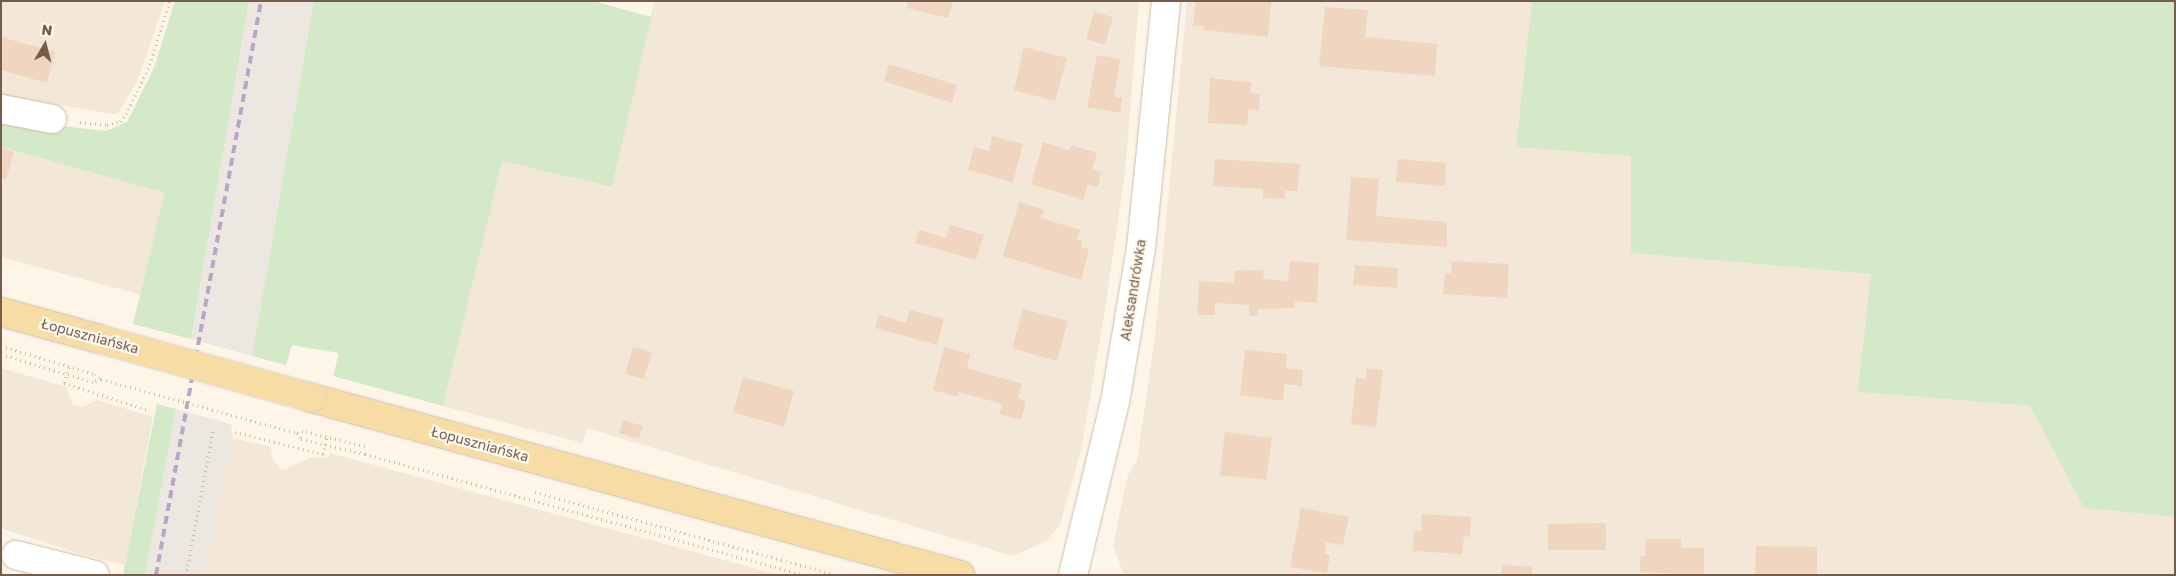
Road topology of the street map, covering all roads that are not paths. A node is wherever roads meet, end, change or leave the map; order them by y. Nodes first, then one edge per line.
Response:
1 (1166, 1) edge
2 (1, 109) edge
3 (52, 119) road end
4 (1, 312) edge
5 (9, 553) edge
6 (59, 575) edge
7 (95, 575) edge
8 (960, 575) edge
9 (1073, 575) edge

1 - 9 street, Aleksandrówka
2 - 3 street
4 - 8 main road, Łopuszniańska, bridge
5 - 6 street
5 - 7 street

